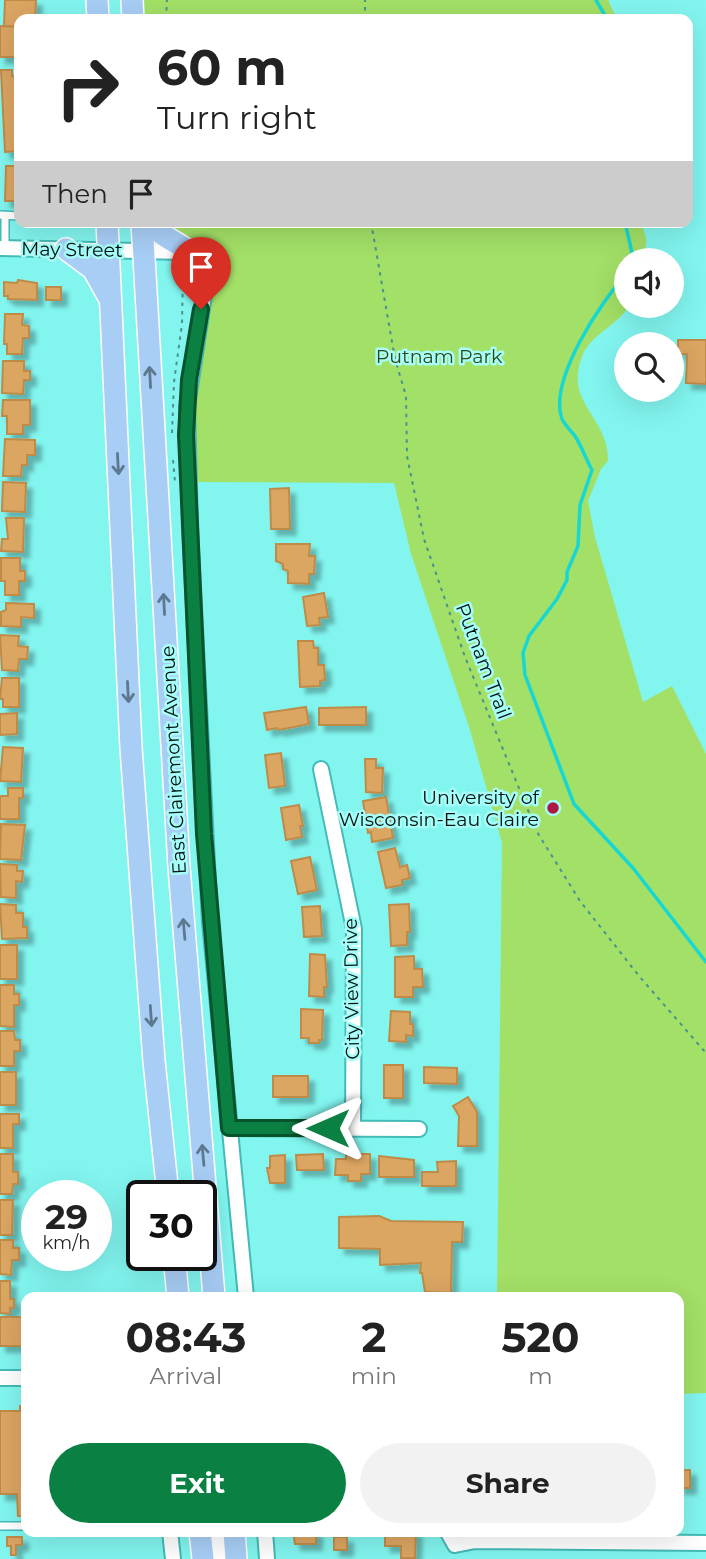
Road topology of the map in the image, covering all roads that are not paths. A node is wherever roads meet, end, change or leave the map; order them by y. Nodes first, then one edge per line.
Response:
1 (2, 216) edge
2 (107, 228) edge
3 (142, 228) edge
4 (155, 228) edge
5 (2, 248) edge
6 (66, 249) junction
7 (108, 249) junction
8 (143, 251) junction
9 (193, 255) junction
10 (111, 300) junction
11 (321, 769) dead end
12 (229, 1128) junction
13 (353, 1128) junction
14 (419, 1129) dead end
15 (166, 1180) edge
16 (176, 1271) edge
17 (178, 1292) edge
18 (214, 1292) edge
19 (245, 1292) edge
20 (0, 1378) edge
21 (21, 1378) edge
22 (0, 1526) edge
23 (21, 1526) edge
24 (171, 1537) edge
25 (201, 1537) edge
26 (214, 1537) edge
27 (234, 1537) edge
28 (265, 1537) edge
29 (706, 1542) edge
30 (456, 1552) edge
31 (173, 1559) edge
32 (203, 1559) edge
33 (216, 1559) edge
34 (236, 1559) edge
35 (267, 1559) edge

1 - 5 lane
2 - 7 main road, East Clairemont Avenue
3 - 8 main road, East Clairemont Avenue
4 - 9 main road
5 - 6 street, May Street
6 - 7 street, May Street
6 - 10 main road
7 - 8 street, May Street
7 - 10 main road, East Clairemont Avenue
8 - 9 street, May Street
18 -> 8 main road, East Clairemont Avenue
9 - 12 street
10 -> 15 main road, East Clairemont Avenue
11 - 13 street, City View Drive
12 - 13 street
12 - 19 street
13 - 14 street
16 - 17 main road
20 - 21 street
22 - 23 lane
24 - 31 street
25 - 32 main road
26 - 33 street
27 - 34 main road
28 - 35 street
29 - 30 street

